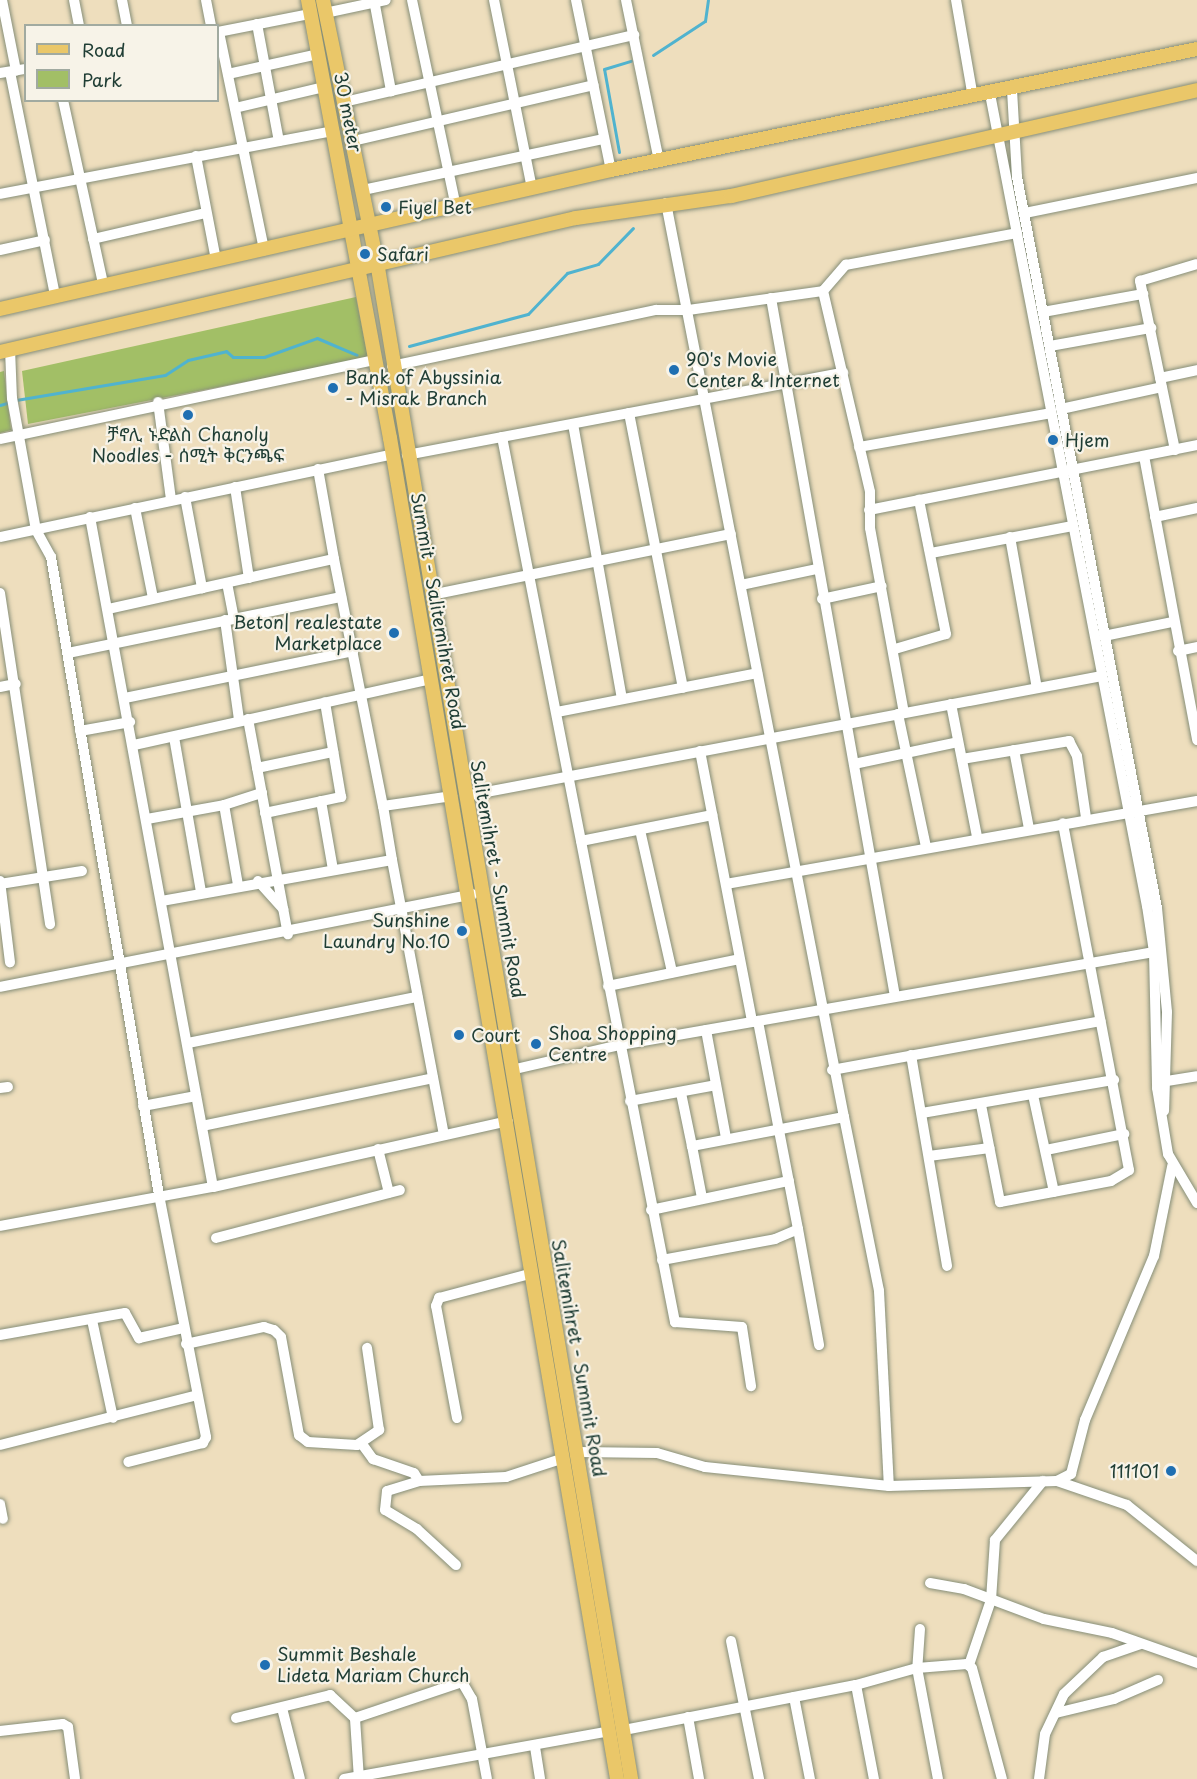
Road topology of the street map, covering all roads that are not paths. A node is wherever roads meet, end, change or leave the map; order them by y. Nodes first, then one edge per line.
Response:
1 (2, 0) edge
2 (74, 0) edge
3 (122, 0) edge
4 (206, 0) edge
5 (386, 0) edge
6 (412, 0) edge
7 (494, 0) edge
8 (576, 0) edge
9 (626, 0) edge
10 (956, 0) edge
11 (374, 1) edge
12 (309, 7) edge
13 (324, 7) edge
14 (3, 21) edge
15 (79, 24) edge
16 (127, 24) edge
17 (214, 24) edge
18 (257, 24) junction
19 (219, 30) edge
20 (634, 34) junction
21 (219, 41) edge
22 (586, 45) junction
23 (1197, 49) edge
24 (318, 54) junction
25 (507, 64) junction
26 (265, 66) junction
27 (13, 71) edge
28 (228, 74) junction
29 (429, 82) junction
30 (594, 85) junction
31 (324, 87) junction
32 (1012, 90) junction
33 (1197, 90) edge
34 (392, 91) junction
35 (990, 94) junction
36 (973, 97) junction
37 (271, 100) junction
38 (63, 102) edge
39 (344, 102) junction
40 (515, 103) junction
41 (235, 108) junction
42 (438, 121) junction
43 (334, 131) junction
44 (1017, 131) junction
45 (996, 135) junction
46 (603, 139) junction
47 (279, 141) junction
48 (353, 141) junction
49 (243, 147) junction
50 (525, 154) junction
51 (196, 156) junction
52 (659, 161) junction
53 (611, 170) junction
54 (448, 171) junction
55 (81, 177) junction
56 (1197, 178) edge
57 (34, 187) junction
58 (363, 189) junction
59 (532, 189) junction
60 (0, 194) edge
61 (666, 203) junction
62 (456, 207) junction
63 (206, 213) junction
64 (1025, 213) junction
65 (369, 226) junction
66 (352, 230) junction
67 (1017, 233) junction
68 (93, 239) junction
69 (45, 240) junction
70 (0, 250) edge
71 (264, 250) junction
72 (216, 260) junction
73 (1197, 264) edge
74 (378, 268) junction
75 (360, 273) junction
76 (103, 284) junction
77 (823, 291) junction
78 (1143, 294) junction
79 (55, 296) junction
80 (771, 298) junction
81 (0, 309) edge
82 (688, 310) junction
83 (1043, 312) junction
84 (1151, 328) junction
85 (1050, 346) junction
86 (5, 351) edge
87 (374, 360) junction
88 (392, 366) junction
89 (1197, 370) edge
90 (843, 373) junction
91 (1161, 383) junction
92 (783, 386) junction
93 (705, 401) junction
94 (158, 402) junction
95 (1056, 411) junction
96 (630, 413) junction
97 (573, 423) junction
98 (19, 434) junction
99 (502, 437) junction
100 (390, 438) joint
101 (0, 439) edge
102 (1197, 445) edge
103 (859, 447) junction
104 (1174, 450) junction
105 (400, 454) junction
106 (1144, 456) junction
107 (318, 469) junction
108 (1068, 471) junction
109 (235, 487) junction
110 (185, 497) junction
111 (171, 500) junction
112 (919, 500) junction
113 (135, 508) junction
114 (1197, 508) edge
115 (869, 510) junction
116 (90, 517) junction
117 (1155, 517) junction
118 (1072, 526) junction
119 (36, 530) junction
120 (731, 534) junction
121 (0, 537) edge
122 (1010, 537) junction
123 (656, 548) junction
124 (931, 554) junction
125 (334, 559) junction
126 (597, 561) junction
127 (817, 569) junction
128 (530, 575) junction
129 (249, 578) junction
130 (227, 583) junction
131 (741, 585) junction
132 (882, 586) junction
133 (202, 588) junction
134 (0, 593) edge
135 (431, 595) junction
136 (340, 597) junction
137 (153, 598) junction
138 (822, 599) junction
139 (108, 609) junction
140 (229, 619) junction
141 (1172, 622) junction
142 (1104, 636) junction
143 (116, 642) junction
144 (1197, 647) edge
145 (895, 649) junction
146 (353, 651) junction
147 (1178, 651) junction
148 (68, 653) junction
149 (757, 673) junction
150 (232, 675) junction
151 (1102, 676) junction
152 (431, 679) junction
153 (16, 684) junction
154 (0, 687) edge
155 (683, 688) junction
156 (1037, 688) junction
157 (360, 693) junction
158 (1193, 696) edge
159 (125, 698) junction
160 (622, 699) junction
161 (325, 702) junction
162 (951, 704) junction
163 (557, 712) junction
164 (901, 714) junction
165 (243, 719) junction
166 (130, 722) junction
167 (847, 725) junction
168 (80, 731) junction
169 (174, 737) junction
170 (1197, 738) edge
171 (770, 739) junction
172 (958, 742) junction
173 (134, 745) junction
174 (1014, 750) junction
175 (700, 751) junction
176 (333, 752) junction
177 (906, 753) junction
178 (962, 759) junction
179 (854, 764) junction
180 (257, 768) junction
181 (569, 778) junction
182 (262, 793) junction
183 (459, 796) junction
184 (321, 801) junction
185 (1197, 801) edge
186 (224, 805) junction
187 (383, 806) junction
188 (1131, 811) junction
189 (186, 812) junction
190 (265, 813) junction
191 (712, 815) junction
192 (1086, 818) junction
193 (147, 819) junction
194 (1063, 823) junction
195 (1029, 829) junction
196 (640, 830) junction
197 (977, 836) junction
198 (581, 841) junction
199 (926, 847) junction
200 (871, 857) junction
201 (392, 860) junction
202 (333, 870) junction
203 (82, 871) dead end
204 (795, 871) junction
205 (46, 876) junction
206 (278, 877) junction
207 (258, 881) junction
208 (0, 883) edge
209 (726, 884) junction
210 (238, 885) junction
211 (201, 892) junction
212 (476, 893) junction
213 (162, 901) junction
214 (284, 909) junction
215 (400, 912) junction
216 (50, 924) dead end
217 (288, 934) junction
218 (1154, 952) junction
219 (171, 957) junction
220 (739, 959) junction
221 (1089, 960) junction
222 (10, 962) dead end
223 (120, 968) junction
224 (672, 972) junction
225 (608, 986) junction
226 (0, 987) edge
227 (895, 996) junction
228 (417, 997) junction
229 (820, 1010) junction
230 (1101, 1021) junction
231 (755, 1022) junction
232 (706, 1029) junction
233 (188, 1043) junction
234 (620, 1045) junction
235 (911, 1055) junction
236 (511, 1070) junction
237 (832, 1070) junction
238 (1197, 1076) edge
239 (433, 1078) junction
240 (1114, 1080) junction
241 (1167, 1081) junction
242 (716, 1085) junction
243 (681, 1093) junction
244 (1033, 1095) junction
245 (196, 1096) junction
246 (630, 1101) junction
247 (981, 1105) junction
248 (143, 1106) junction
249 (922, 1113) junction
250 (1163, 1114) junction
251 (844, 1117) junction
252 (508, 1121) junction
253 (201, 1126) junction
254 (779, 1129) junction
255 (444, 1134) junction
256 (1124, 1134) junction
257 (726, 1138) junction
258 (692, 1146) junction
259 (989, 1148) junction
260 (378, 1149) junction
261 (1046, 1150) junction
262 (929, 1156) junction
263 (1172, 1167) junction
264 (789, 1181) junction
265 (213, 1186) junction
266 (1054, 1192) junction
267 (159, 1195) junction
268 (702, 1198) junction
269 (1197, 1203) edge
270 (651, 1210) junction
271 (0, 1226) edge
272 (798, 1229) junction
273 (216, 1238) dead end
274 (662, 1260) junction
275 (947, 1266) dead end
276 (533, 1274) junction
277 (92, 1320) junction
278 (183, 1329) junction
279 (0, 1335) edge
280 (186, 1344) junction
281 (819, 1345) dead end
282 (367, 1348) dead end
283 (750, 1386) dead end
284 (197, 1395) junction
285 (113, 1418) junction
286 (457, 1418) dead end
287 (362, 1444) junction
288 (0, 1445) edge
289 (570, 1451) junction
290 (129, 1462) dead end
291 (1057, 1480) junction
292 (419, 1481) junction
293 (1043, 1481) junction
294 (890, 1486) junction
295 (0, 1504) edge
296 (3, 1519) dead end
297 (1197, 1561) edge
298 (456, 1565) dead end
299 (930, 1583) dead end
300 (593, 1591) junction
301 (991, 1600) junction
302 (920, 1629) dead end
303 (731, 1641) dead end
304 (1140, 1644) junction
305 (1197, 1663) edge
306 (969, 1665) junction
307 (917, 1668) junction
308 (1158, 1680) dead end
309 (856, 1685) junction
310 (794, 1697) junction
311 (746, 1706) junction
312 (282, 1708) junction
313 (1056, 1713) junction
314 (688, 1717) junction
315 (236, 1718) dead end
316 (355, 1718) junction
317 (624, 1730) junction
318 (0, 1731) edge
319 (610, 1731) junction
320 (535, 1747) junction
321 (483, 1756) junction
322 (359, 1778) edge
323 (75, 1779) edge
324 (300, 1779) edge
325 (344, 1779) edge
326 (487, 1779) edge
327 (540, 1779) edge
328 (617, 1779) edge
329 (631, 1779) edge
330 (699, 1779) edge
331 (759, 1779) edge
332 (810, 1779) edge
333 (874, 1779) edge
334 (939, 1779) edge
335 (1002, 1779) edge
336 (1039, 1779) edge

1 - 14 street
2 - 15 street
3 - 16 street
4 - 17 street
5 - 11 street
6 - 29 street
7 - 25 street
8 - 22 street
9 - 20 street
10 - 36 street
11 - 13 street
11 - 34 street
12 - 18 street
12 - 24 main road, 30 meter
13 - 39 main road, 30 meter
14 - 27 street
18 - 19 street
18 - 26 street
20 - 22 street
20 - 52 street
21 - 28 street
22 - 25 street
22 - 30 street
23 - 32 main road
24 - 26 street
24 - 31 main road, 30 meter
25 - 29 street
25 - 40 street
26 - 28 street
26 - 37 street
27 - 57 street
28 - 41 street
29 - 34 street
29 - 42 street
30 - 40 street
30 - 46 street
31 - 37 street
31 - 43 main road, 30 meter
32 - 35 main road
32 - 44 street
33 - 44 main road
34 - 39 street
35 - 36 main road
35 - 45 street
36 - 52 main road
37 - 41 street
37 - 47 street
38 - 55 street
39 - 48 main road, 30 meter
40 - 42 street
40 - 50 street
41 - 49 street
42 - 48 street
42 - 54 street
43 - 47 street
43 - 66 main road, 30 meter
44 - 45 main road
44 - 64 street
45 - 61 main road
45 - 67 street
46 - 50 street
46 - 53 street
47 - 49 street
48 - 58 main road, 30 meter
49 - 51 street
49 - 71 street
50 - 54 street
50 - 59 street
51 - 55 street
51 - 63 street
52 - 53 main road
53 - 59 main road
54 - 58 street
54 - 62 street
55 - 57 street
55 - 68 street
56 - 64 street
57 - 60 street
57 - 69 street
58 - 65 main road, 30 meter
59 - 62 main road
61 - 74 main road
61 - 82 street
62 - 65 main road
63 - 68 street
63 - 72 street
64 - 83 street
65 - 66 main road
65 - 74 main road
66 - 71 main road
66 - 75 main road, 30 meter
67 - 77 street
67 - 95 street
68 - 76 street
69 - 70 street
69 - 79 street
71 - 72 main road
72 - 76 main road
73 - 78 street
74 - 75 main road
74 - 88 main road, Salitemihret - Summit Road
75 - 86 main road
75 - 87 main road, 30 meter
76 - 79 main road
77 - 80 street
77 - 90 street
78 - 83 street
78 - 84 street
79 - 81 main road
80 - 82 street
80 - 92 street
82 - 88 street
82 - 93 street
83 - 85 street
84 - 85 street
84 - 91 street
85 - 95 street
86 - 98 street
87 - 94 street
87 - 100 main road, 30 meter
88 - 105 main road, Salitemihret - Summit Road
89 - 91 street
90 - 92 street
90 - 103 street
91 - 95 street
91 - 104 street
92 - 93 street
92 - 127 street
93 - 96 street
93 - 120 street
94 - 98 street
94 - 111 street
95 - 103 street
95 - 108 street
96 - 97 street
96 - 123 street
97 - 99 street
97 - 126 street
98 - 101 street
98 - 119 street
99 - 105 street
99 - 128 street
100 - 105 main road, Summit - Salitemihret Road
102 - 104 street
103 - 115 street
104 - 106 street
105 - 107 street
105 - 135 main road, Salitemihret - Summit Road
105 - 152 main road, Summit - Salitemihret Road
106 - 108 street
106 - 117 street
107 - 109 street
107 - 125 street
108 - 112 street
108 - 118 street
108 - 142 street
109 - 110 street
109 - 129 street
110 - 111 street
110 - 133 street
111 - 113 street
112 - 115 street
112 - 124 street
113 - 116 street
113 - 137 street
114 - 117 street
115 - 132 street
116 - 119 street
116 - 139 street
117 - 141 street
118 - 122 street
118 - 151 street
119 - 121 street
119 - 148 street
120 - 123 street
120 - 131 street
122 - 124 street
122 - 156 street
123 - 126 street
123 - 155 street
124 - 145 street
125 - 129 street
125 - 136 street
126 - 128 street
126 - 160 street
127 - 131 street
127 - 138 street
128 - 135 street
128 - 163 street
129 - 130 street
130 - 133 street
130 - 140 street
131 - 149 street
132 - 138 street
132 - 145 street
133 - 137 street
134 - 153 street
135 - 183 main road, Salitemihret - Summit Road
136 - 140 street
136 - 146 street
137 - 139 street
138 - 167 street
139 - 143 street
140 - 143 street
140 - 150 street
141 - 142 street
141 - 147 street
142 - 188 street
143 - 148 street
143 - 159 street
144 - 147 street
145 - 164 street
146 - 150 street
146 - 157 street
147 - 158 street
148 - 168 street
149 - 155 street
149 - 171 street
150 - 159 street
150 - 165 street
151 - 156 street
151 - 188 street
152 - 157 street
152 - 183 main road, Summit - Salitemihret Road
153 - 154 street
153 - 205 street
155 - 160 street
156 - 162 street
157 - 161 street
157 - 187 street
158 - 170 street
159 - 166 street
160 - 163 street
161 - 165 street
161 - 176 street
162 - 164 street
162 - 172 street
163 - 181 street
164 - 167 street
164 - 177 street
165 - 169 street
165 - 180 street
166 - 168 street
166 - 173 street
167 - 171 street
167 - 179 street
168 - 223 street
169 - 173 street
169 - 189 street
171 - 175 street
171 - 204 street
172 - 177 street
172 - 178 street
173 - 193 street
174 - 178 street
174 - 192 street
174 - 195 street
175 - 181 street
175 - 191 street
176 - 180 street
176 - 184 street
177 - 179 street
177 - 199 street
178 - 197 street
179 - 200 street
180 - 182 street
181 - 183 street
181 - 198 street
182 - 186 street
182 - 190 street
183 - 187 street
183 - 212 main road, Salitemihret - Summit Road
184 - 190 street
184 - 202 street
185 - 188 street
186 - 189 street
186 - 210 street
187 - 201 street
188 - 192 street
188 - 218 street
188 - 241 street
189 - 193 street
189 - 211 street
190 - 206 street
191 - 196 street
191 - 209 street
192 - 194 street
193 - 213 street
194 - 195 street
194 - 221 street
195 - 197 street
196 - 198 street
196 - 224 street
197 - 199 street
198 - 225 street
199 - 200 street
200 - 204 street
200 - 227 street
201 - 202 street
201 - 215 street
202 - 206 street
203 - 205 street
204 - 209 street
204 - 229 street
205 - 208 street
205 - 216 street
206 - 207 street
206 - 214 street
207 - 210 street
207 - 214 street
208 - 222 street
209 - 220 street
210 - 211 street
211 - 213 street
212 - 215 street
212 - 236 main road, Salitemihret - Summit Road
212 - 252 main road
213 - 219 street
214 - 217 street
215 - 217 street
215 - 228 street
217 - 219 street
218 - 221 street
218 - 250 street
219 - 223 street
219 - 233 street
220 - 224 street
220 - 231 street
221 - 227 street
221 - 230 street
223 - 226 street
223 - 248 street
224 - 225 street
225 - 234 street
227 - 229 street
228 - 233 street
228 - 239 street
229 - 231 street
229 - 237 street
230 - 235 street
230 - 240 street
231 - 232 street
231 - 254 street
232 - 234 street
232 - 242 street
233 - 245 street
234 - 236 street
234 - 246 street
235 - 237 street
235 - 249 street
236 - 289 main road, Salitemihret - Summit Road
237 - 251 street
238 - 241 street
239 - 253 street
239 - 255 street
240 - 244 street
240 - 256 street
241 - 250 street
242 - 243 street
242 - 257 street
243 - 246 street
243 - 258 street
244 - 247 street
244 - 261 street
245 - 248 street
245 - 253 street
246 - 270 street
247 - 249 street
247 - 259 street
248 - 267 street
249 - 262 street
250 - 263 street
251 - 254 street
251 - 294 street
252 - 255 street
252 - 276 main road
253 - 265 street
254 - 257 street
254 - 264 street
255 - 260 street
256 - 261 street
256 - 266 street
257 - 258 street
258 - 268 street
259 - 262 street
259 - 266 street
260 - 265 street
260 - 273 street
261 - 266 street
262 - 275 street
263 - 269 street
263 - 291 street
264 - 268 street
264 - 272 street
265 - 267 street
267 - 271 street
267 - 278 street
268 - 270 street
270 - 274 street
272 - 274 street
272 - 281 street
274 - 283 street
276 - 286 street
276 - 289 main road
277 - 278 street
277 - 279 street
277 - 285 street
278 - 280 street
280 - 284 street
280 - 287 street
282 - 287 street
284 - 285 street
284 - 290 street
285 - 288 street
287 - 292 street
289 - 292 street
289 - 294 street
289 - 300 main road, Salitemihret - Summit Road
291 - 293 street
291 - 297 street
292 - 298 street
293 - 294 street
293 - 301 street
295 - 296 street
299 - 301 street
300 - 317 main road
300 - 319 main road
301 - 304 street
301 - 306 street
302 - 307 street
303 - 311 street
304 - 305 street
304 - 313 street
306 - 307 street
306 - 335 street
307 - 309 street
307 - 334 street
308 - 313 street
309 - 310 street
309 - 333 street
310 - 311 street
310 - 332 street
311 - 314 street
311 - 331 street
312 - 315 street
312 - 316 street
312 - 324 street
313 - 336 street
314 - 317 street
314 - 330 street
316 - 321 street
316 - 322 street
317 - 329 main road
318 - 323 street
319 - 320 street
319 - 328 main road
320 - 321 street
320 - 327 street
321 - 322 street
321 - 326 street
322 - 325 street

